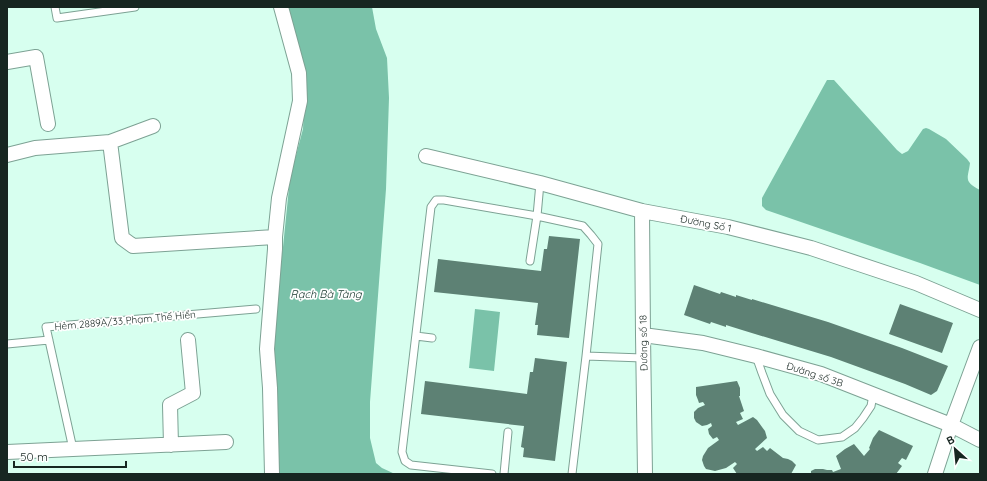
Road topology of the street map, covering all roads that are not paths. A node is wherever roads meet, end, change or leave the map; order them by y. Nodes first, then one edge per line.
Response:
1 (55, 7) edge
2 (135, 7) edge
3 (281, 7) edge
4 (7, 62) edge
5 (48, 124) dead end
6 (153, 126) dead end
7 (110, 142) junction
8 (7, 155) edge
9 (426, 156) dead end
10 (540, 183) junction
11 (642, 211) junction
12 (537, 216) junction
13 (275, 237) junction
14 (530, 261) dead end
15 (256, 309) dead end
16 (980, 310) edge
17 (642, 335) junction
18 (416, 336) junction
19 (432, 338) dead end
20 (49, 340) junction
21 (188, 340) dead end
22 (7, 344) edge
23 (980, 347) edge
24 (586, 356) junction
25 (756, 356) junction
26 (643, 358) junction
27 (873, 395) junction
28 (951, 425) junction
29 (508, 432) dead end
30 (980, 440) edge
31 (226, 442) dead end
32 (172, 445) junction
33 (73, 449) junction
34 (7, 452) edge
35 (272, 474) edge
36 (492, 474) edge
37 (504, 474) edge
38 (572, 474) edge
39 (646, 474) edge
40 (935, 474) edge

1 - 2 lane
3 - 13 street
4 - 5 street
6 - 7 street
7 - 8 street
7 - 13 street
9 - 10 street, Đường Số 1
10 - 11 street, Đường Số 1
10 - 12 lane
11 - 16 street, Đường Số 1
11 - 17 street, Đường số 18
12 - 14 lane
12 - 18 lane
12 - 24 lane
13 - 35 street
15 - 20 lane, Hẻm 2889A/33 Phạm Thế Hiển
17 - 25 street, Đường số 3B
17 - 26 street, Đường số 18
18 - 19 lane
18 - 36 lane
20 - 22 lane
20 - 33 lane, Hẻm 2889A/33 Phạm Thế Hiển
21 - 32 street
23 - 28 street
24 - 26 lane
24 - 38 lane
25 - 27 street, Đường số 3B
25 - 27 lane
26 - 39 street, Đường số 18
27 - 28 street, Đường số 3B
28 - 30 street, Đường số 3B
28 - 40 street
29 - 37 lane
31 - 32 street
32 - 33 street
33 - 34 street

